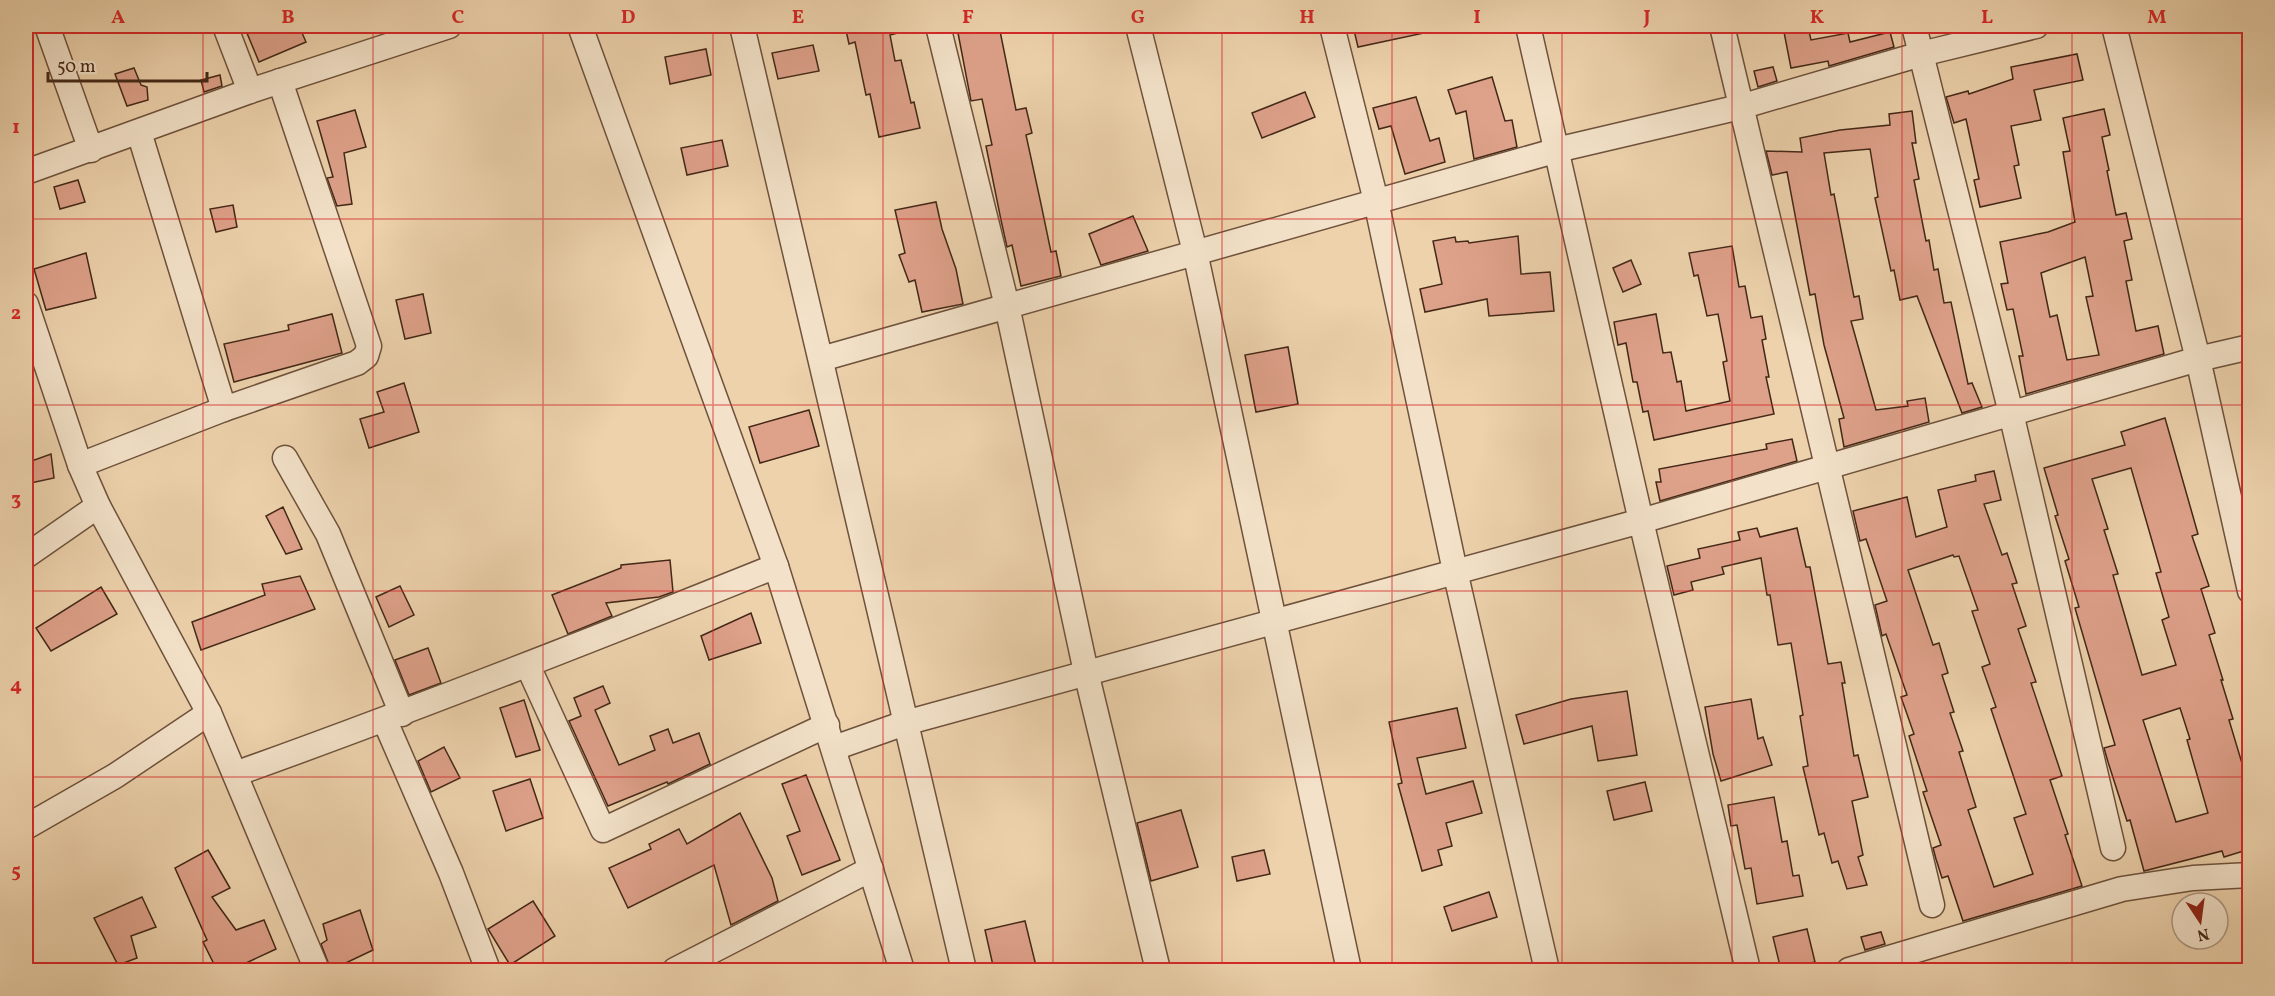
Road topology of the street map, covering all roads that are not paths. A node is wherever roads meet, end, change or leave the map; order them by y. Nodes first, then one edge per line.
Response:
1 (47, 26) edge
2 (225, 26) edge
3 (449, 26) edge
4 (580, 26) edge
5 (742, 26) edge
6 (938, 26) edge
7 (1138, 26) edge
8 (1332, 26) edge
9 (1528, 26) edge
10 (1722, 26) edge
11 (1914, 26) edge
12 (2036, 26) edge
13 (2114, 26) edge
14 (394, 34) edge
15 (1921, 54) junction
16 (280, 81) junction
17 (250, 91) junction
18 (1740, 107) junction
19 (139, 132) junction
20 (91, 150) junction
21 (1557, 150) junction
22 (26, 172) edge
23 (1376, 201) junction
24 (1195, 252) junction
25 (26, 304) edge
26 (1007, 306) junction
27 (2250, 347) edge
28 (2198, 359) junction
29 (820, 360) junction
30 (224, 409) junction
31 (2012, 413) junction
32 (285, 458) dead end
33 (80, 465) junction
34 (1827, 467) junction
35 (98, 506) junction
36 (1641, 521) junction
37 (26, 556) edge
38 (776, 566) junction
39 (1455, 571) junction
40 (2250, 591) edge
41 (1274, 621) junction
42 (528, 666) junction
43 (1086, 672) junction
44 (209, 713) junction
45 (393, 717) junction
46 (906, 723) junction
47 (827, 725) junction
48 (834, 748) junction
49 (235, 774) junction
50 (26, 827) edge
51 (2113, 848) dead end
52 (872, 869) junction
53 (2250, 875) edge
54 (1932, 905) dead end
55 (316, 970) edge
56 (488, 970) edge
57 (675, 970) edge
58 (902, 970) edge
59 (964, 970) edge
60 (1158, 970) edge
61 (1349, 970) edge
62 (1547, 970) edge
63 (1748, 970) edge
64 (1852, 970) edge

1 - 20 street
2 - 17 street
3 - 14 street
4 - 38 street
5 - 29 street
6 - 26 street
7 - 24 street
8 - 23 street
9 - 21 street
10 - 18 street
11 - 15 street
12 - 15 street
13 - 28 street
14 - 16 street
15 - 18 street
15 - 31 street
16 - 17 street
16 - 30 street
17 - 19 street
18 - 21 street
18 - 34 street
19 - 20 street
19 - 30 street
20 - 22 street
21 - 23 street
21 - 36 street
23 - 24 street
23 - 39 street
24 - 26 street
24 - 41 street
25 - 33 street
26 - 29 street
26 - 43 street
27 - 28 street
28 - 31 street
28 - 40 street
29 - 46 street
30 - 33 street
31 - 34 street
31 - 51 street
32 - 45 street
33 - 35 street
34 - 36 street
34 - 54 street
35 - 37 street
35 - 44 street
36 - 39 street
36 - 63 street
38 - 42 street
38 - 47 street
39 - 41 street
39 - 62 street
41 - 43 street
41 - 61 street
42 - 45 street
42 - 47 street
43 - 46 street
43 - 60 street
44 - 49 street
44 - 50 street
45 - 49 street
45 - 56 street
46 - 48 street
46 - 59 street
47 - 48 street
48 - 52 street
49 - 55 street
52 - 57 street
52 - 58 street
53 - 64 street

